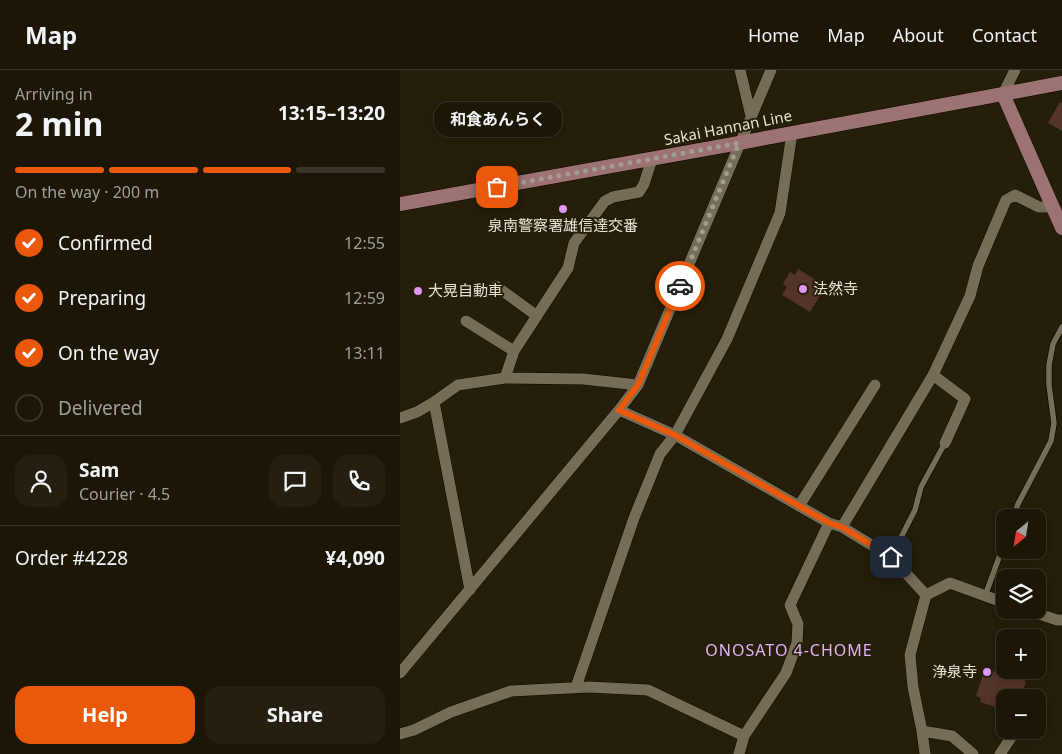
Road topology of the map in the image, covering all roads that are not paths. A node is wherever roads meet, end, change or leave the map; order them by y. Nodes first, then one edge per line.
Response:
1 (740, 70) edge
2 (771, 70) edge
3 (1015, 70) edge
4 (1062, 83) edge
5 (1003, 94) junction
6 (751, 116) junction
7 (792, 133) junction
8 (739, 143) junction
9 (652, 159) junction
10 (400, 204) edge
11 (1052, 206) junction
12 (1062, 228) edge
13 (496, 286) dead end
14 (537, 316) junction
15 (466, 321) dead end
16 (1062, 327) edge
17 (514, 351) junction
18 (932, 375) junction
19 (505, 378) junction
20 (875, 384) dead end
21 (638, 385) junction
22 (434, 402) junction
23 (619, 410) junction
24 (400, 418) edge
25 (675, 435) junction
26 (945, 443) joint
27 (799, 506) junction
28 (1016, 509) edge
29 (829, 523) junction
30 (842, 527) junction
31 (891, 557) junction
32 (998, 559) edge
33 (470, 590) junction
34 (926, 595) junction
35 (985, 596) junction
36 (996, 599) edge
37 (1046, 616) edge
38 (1062, 620) edge
39 (400, 673) edge
40 (576, 688) junction
41 (922, 731) junction
42 (400, 734) edge
43 (744, 736) junction
44 (1010, 739) edge
45 (739, 754) edge
46 (925, 754) edge
47 (973, 754) edge
48 (1000, 754) edge

1 - 6 street
2 - 6 street
3 - 5 street
4 - 5 main road, Sakai Hannan Line
5 - 7 main road, Sakai Hannan Line
5 - 11 main road
6 - 8 street
7 - 8 main road, Sakai Hannan Line
7 - 25 street
8 - 9 main road, Sakai Hannan Line
8 - 21 street
9 - 10 main road, Sakai Hannan Line
9 - 14 street
11 - 12 main road
11 - 18 street
13 - 14 street
14 - 17 street
15 - 17 street
16 - 28 lane
17 - 19 street
18 - 26 street
18 - 30 street
19 - 21 street
19 - 22 street
20 - 27 street
21 - 23 street
22 - 24 street
22 - 33 street
23 - 25 street
23 - 33 street
25 - 27 street
25 - 40 street
26 - 31 lane
27 - 29 street
29 - 30 street
29 - 43 street
30 - 31 street
31 - 34 street
32 - 35 lane
33 - 39 street
34 - 35 street
34 - 41 street
35 - 36 street
37 - 38 street
40 - 42 street
40 - 43 street
41 - 46 street
41 - 47 street
43 - 45 street
44 - 48 street

